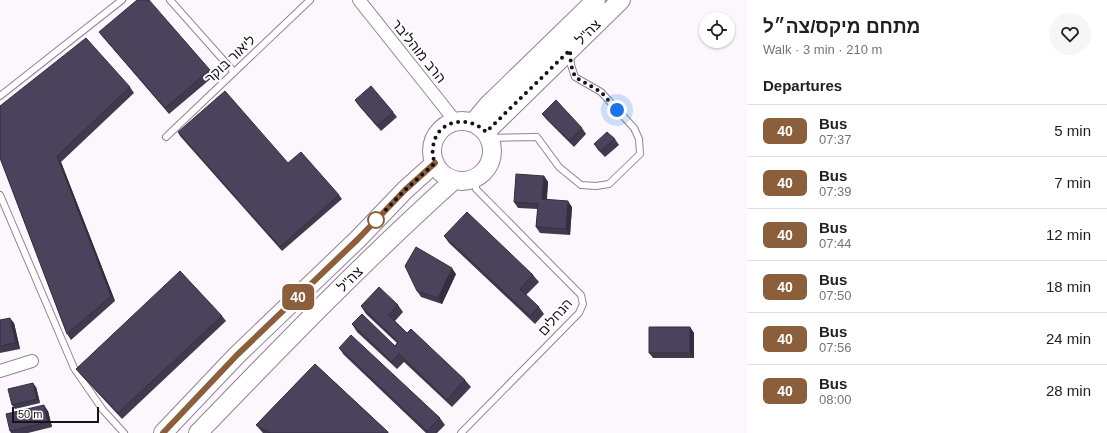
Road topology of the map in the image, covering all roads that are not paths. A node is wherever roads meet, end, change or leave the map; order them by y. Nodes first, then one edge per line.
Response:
1 (122, 0) edge
2 (170, 0) edge
3 (310, 0) edge
4 (359, 0) edge
5 (596, 0) edge
6 (621, 0) edge
7 (570, 50) junction
8 (234, 72) junction
9 (0, 96) edge
10 (476, 129) junction
11 (166, 136) dead end
12 (435, 163) junction
13 (476, 178) junction
14 (454, 180) junction
15 (0, 196) edge
16 (32, 361) dead end
17 (0, 371) edge
18 (124, 433) edge
19 (163, 433) edge
20 (198, 433) edge
21 (461, 433) edge

1 - 9 lane
2 - 8 lane
3 - 8 lane, ליאור בוקר
4 - 10 street, הרב מוהליבר
5 - 10 main road, צה"ל
6 - 7 main road, צה"ל
7 - 10 main road, צה"ל
7 - 10 lane
8 - 11 lane, ליאור בוקר
10 - 12 main road
10 - 13 main road
12 - 14 main road
12 - 19 main road, צה"ל
13 - 14 main road
13 - 21 lane, הנחלים
14 - 20 main road, צה"ל
15 - 18 lane
16 - 17 street

